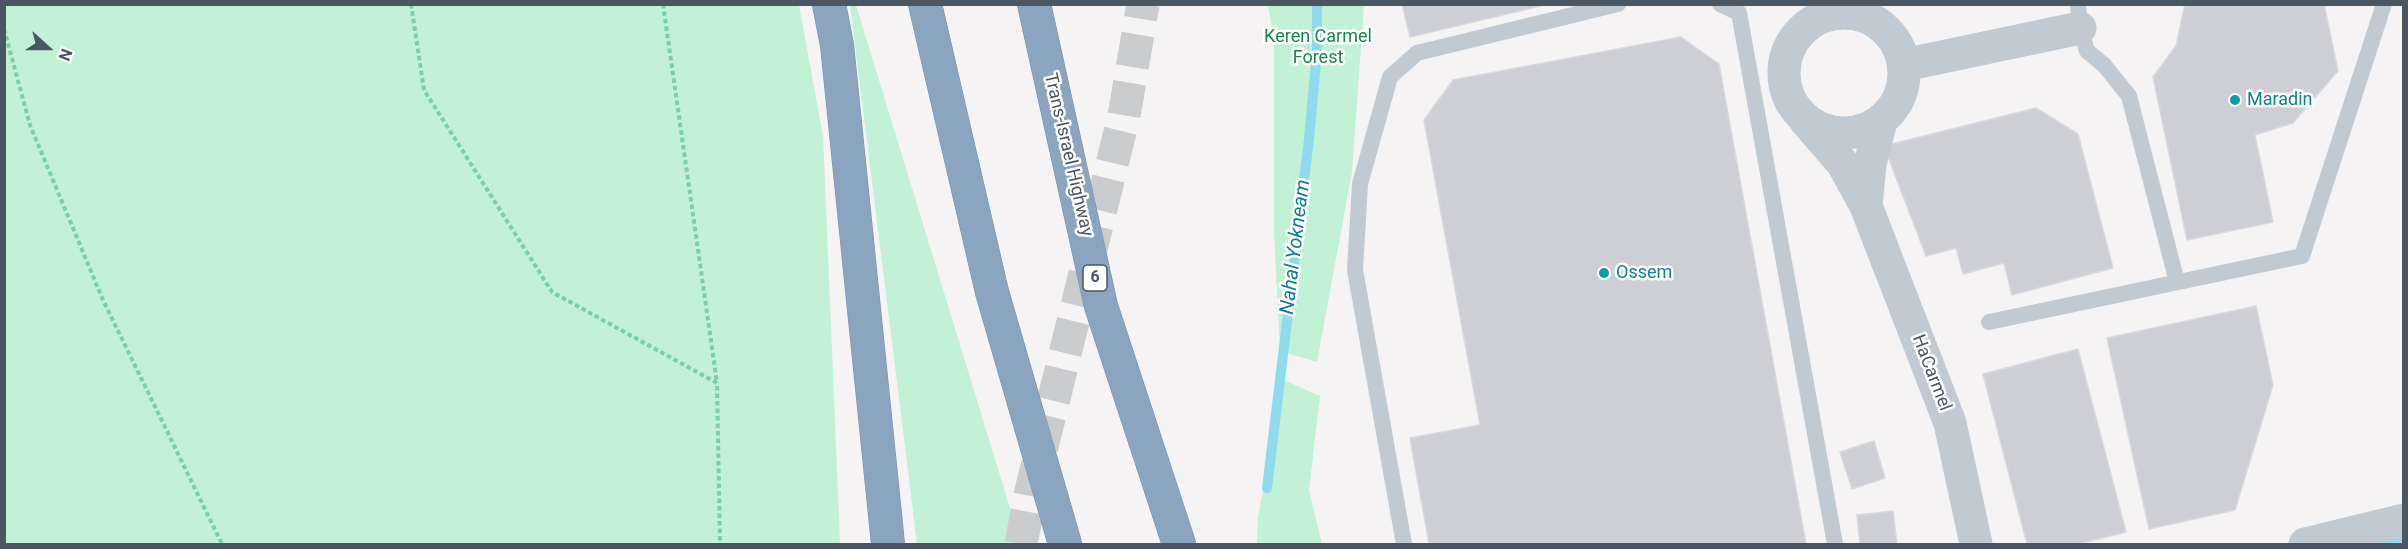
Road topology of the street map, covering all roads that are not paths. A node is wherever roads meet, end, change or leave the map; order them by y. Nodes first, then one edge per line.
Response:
1 (829, 4) edge
2 (925, 4) edge
3 (1034, 4) edge
4 (1618, 4) edge
5 (1720, 4) edge
6 (2384, 4) edge
7 (1849, 9) edge
8 (2079, 16) edge
9 (1799, 19) edge
10 (1904, 65) junction
11 (1805, 120) junction
12 (1881, 121) junction
13 (1866, 206) junction
14 (2177, 282) junction
15 (1989, 322) dead end
16 (2403, 520) edge
17 (888, 544) edge
18 (1065, 544) edge
19 (1179, 544) edge
20 (1404, 544) edge
21 (1835, 544) edge
22 (1976, 544) edge
23 (2305, 544) edge

1 - 17 highway
2 - 18 highway
3 - 19 highway, Trans-Israel Highway / 6
4 - 20 lane
5 - 21 lane
6 - 14 lane
7 - 9 street
7 - 10 street
8 - 10 street
8 - 14 lane
9 - 11 street
10 - 12 street
11 - 12 street
11 - 13 street, HaCarmel
12 - 13 street, HaCarmel
13 - 22 street, HaCarmel
14 - 15 lane
16 - 23 street

